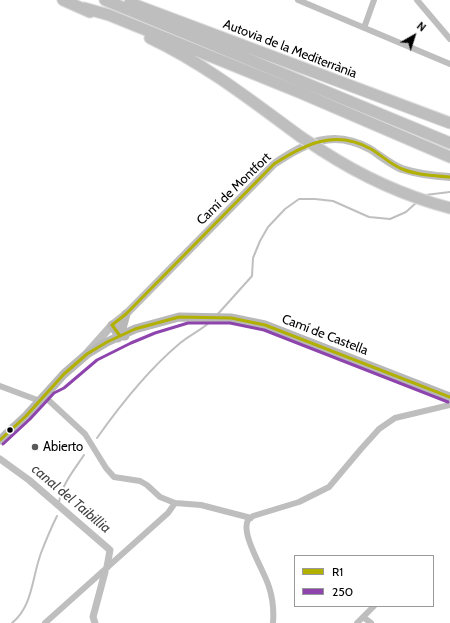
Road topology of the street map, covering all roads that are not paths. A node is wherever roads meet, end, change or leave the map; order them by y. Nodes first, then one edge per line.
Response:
1 (63, 0) edge
2 (104, 0) edge
3 (121, 0) edge
4 (298, 0) edge
5 (374, 0) edge
6 (417, 0) edge
7 (307, 2) edge
8 (84, 8) junction
9 (364, 28) junction
10 (450, 39) edge
11 (450, 64) edge
12 (450, 123) edge
13 (450, 143) edge
14 (450, 157) edge
15 (450, 177) edge
16 (450, 208) edge
17 (126, 314) junction
18 (187, 318) junction
19 (112, 325) junction
20 (153, 328) junction
21 (135, 329) junction
22 (119, 336) junction
23 (87, 358) junction
24 (0, 386) edge
25 (450, 397) edge
26 (42, 399) junction
27 (450, 405) edge
28 (0, 440) edge
29 (175, 503) junction
30 (251, 518) junction
31 (373, 607) edge
32 (363, 617) junction
33 (46, 623) edge
34 (273, 623) edge
35 (357, 623) edge
36 (371, 623) edge

1 - 8 highway
2 - 13 highway
3 - 12 highway, Autovia de la Mediterrània
4 - 7 street
5 - 9 street
6 - 10 street
7 - 9 street
8 - 14 highway
8 - 16 highway, bridge
9 - 11 street
15 - 17 street, Camí de Montfort
17 - 19 street, Camí de Montfort
17 - 21 street
17 - 22 main road
18 - 20 main road, Camí de Castella
18 - 21 main road, Camí de Castella
18 - 25 main road, Camí de Castella
19 - 22 main road
19 - 23 street, Camí de Montfort
20 - 22 main road
20 - 23 main road, Camí de Castella
21 - 22 main road, Camí de Castella
22 - 23 main road, Camí de Castella
23 - 26 main road, Camí de Castella
24 - 26 street
26 - 28 main road, Camí de Castella
26 - 29 street
27 - 30 street
29 - 30 street
29 - 33 street
30 - 34 street
31 - 32 street
32 - 35 street
32 - 36 street

